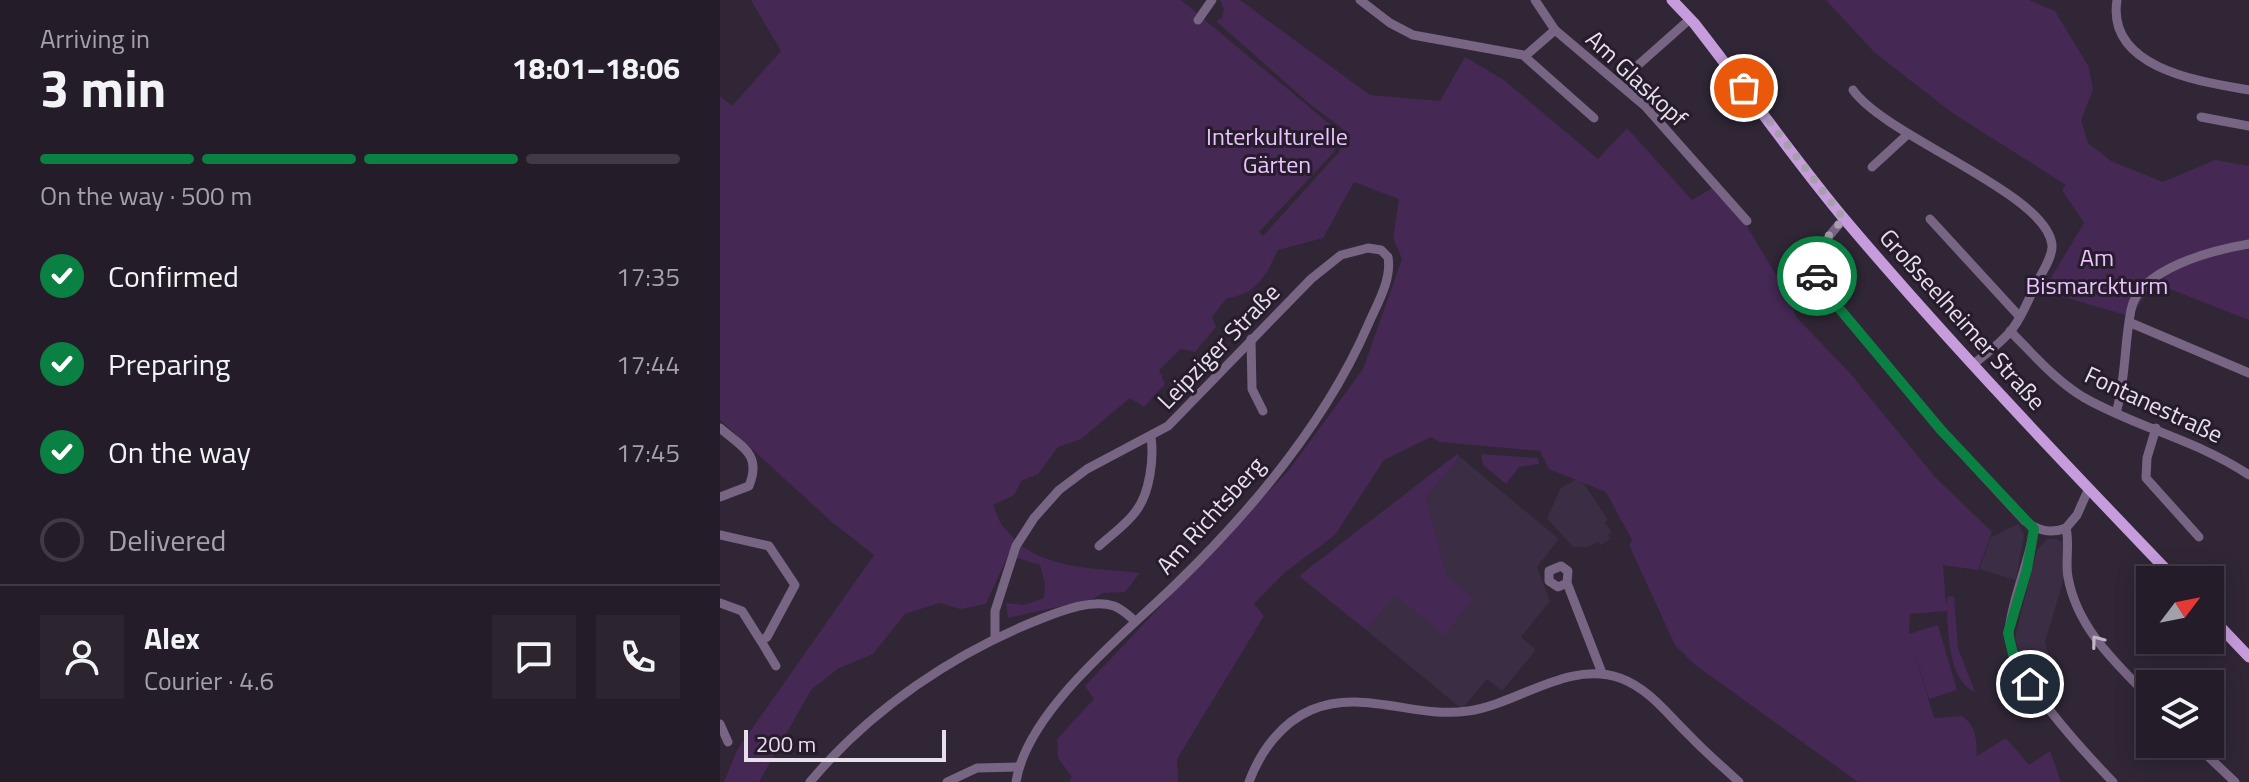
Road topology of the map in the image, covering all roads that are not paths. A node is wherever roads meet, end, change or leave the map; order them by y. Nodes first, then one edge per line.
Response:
1 (1212, 0) edge
2 (1360, 0) edge
3 (1535, 0) edge
4 (1672, 0) edge
5 (2117, 0) edge
6 (1690, 19) junction
7 (1198, 20) dead end
8 (1555, 30) junction
9 (1525, 56) junction
10 (1637, 66) dead end
11 (1853, 90) dead end
12 (2249, 90) edge
13 (2201, 117) dead end
14 (1594, 118) dead end
15 (2249, 126) edge
16 (1908, 134) junction
17 (1872, 167) dead end
18 (1844, 219) junction
19 (1930, 219) dead end
20 (1747, 221) dead end
21 (2249, 244) edge
22 (1381, 250) joint
23 (2019, 316) junction
24 (2131, 323) junction
25 (2010, 331) junction
26 (1251, 339) junction
27 (1973, 365) junction
28 (2249, 373) edge
29 (1263, 411) dead end
30 (2116, 413) junction
31 (720, 428) edge
32 (2156, 428) junction
33 (1151, 437) junction
34 (2249, 475) edge
35 (2089, 488) junction
36 (720, 497) edge
37 (2066, 528) junction
38 (2034, 529) junction
39 (720, 535) edge
40 (2199, 537) dead end
41 (1099, 546) dead end
42 (2163, 566) edge
43 (1567, 583) dead end
44 (720, 603) edge
45 (1134, 620) junction
46 (2224, 631) edge
47 (995, 637) junction
48 (761, 641) junction
49 (2249, 657) edge
50 (776, 666) dead end
51 (1602, 673) junction
52 (2136, 683) edge
53 (720, 724) edge
54 (728, 742) dead end
55 (2210, 758) edge
56 (1018, 767) junction
57 (810, 782) edge
58 (947, 782) edge
59 (1016, 782) edge
60 (1249, 782) edge
61 (1739, 782) edge
62 (2113, 782) edge
63 (2235, 782) edge

1 - 7 street
2 - 9 street
3 - 8 street, Am Glaskopf
4 - 6 main road, Großseelheimer Straße
5 - 12 street
6 - 10 street
6 - 18 main road, Großseelheimer Straße
8 - 9 street
8 - 20 street, Am Glaskopf
9 - 14 street
11 - 16 street
13 - 15 street
16 - 17 street
16 - 23 street
18 - 27 main road, Großseelheimer Straße
18 - 38 street
19 - 23 street
21 - 24 street
22 - 26 street, Leipziger Straße
22 - 45 street, Am Richtsberg
23 - 25 street
24 - 28 street
24 - 30 street
25 - 27 street
25 - 30 street, Fontanestraße
26 - 29 street
26 - 33 street, Leipziger Straße
27 - 35 main road, Großseelheimer Straße
30 - 32 street, Fontanestraße
31 - 36 street
32 - 34 street, Fontanestraße
32 - 40 street
33 - 41 street
33 - 47 street, Leipziger Straße
35 - 37 street
35 - 42 main road, Großseelheimer Straße
37 - 38 street
52 -> 37 street
38 - 62 street
39 - 48 street
43 - 51 street
44 - 48 street
45 - 47 street
45 - 56 street, Am Richtsberg
46 - 49 main road
47 - 57 street
48 - 50 street
51 - 60 street
51 - 61 street
53 - 54 street
55 - 63 street
56 - 58 street
56 - 59 street, Am Richtsberg

